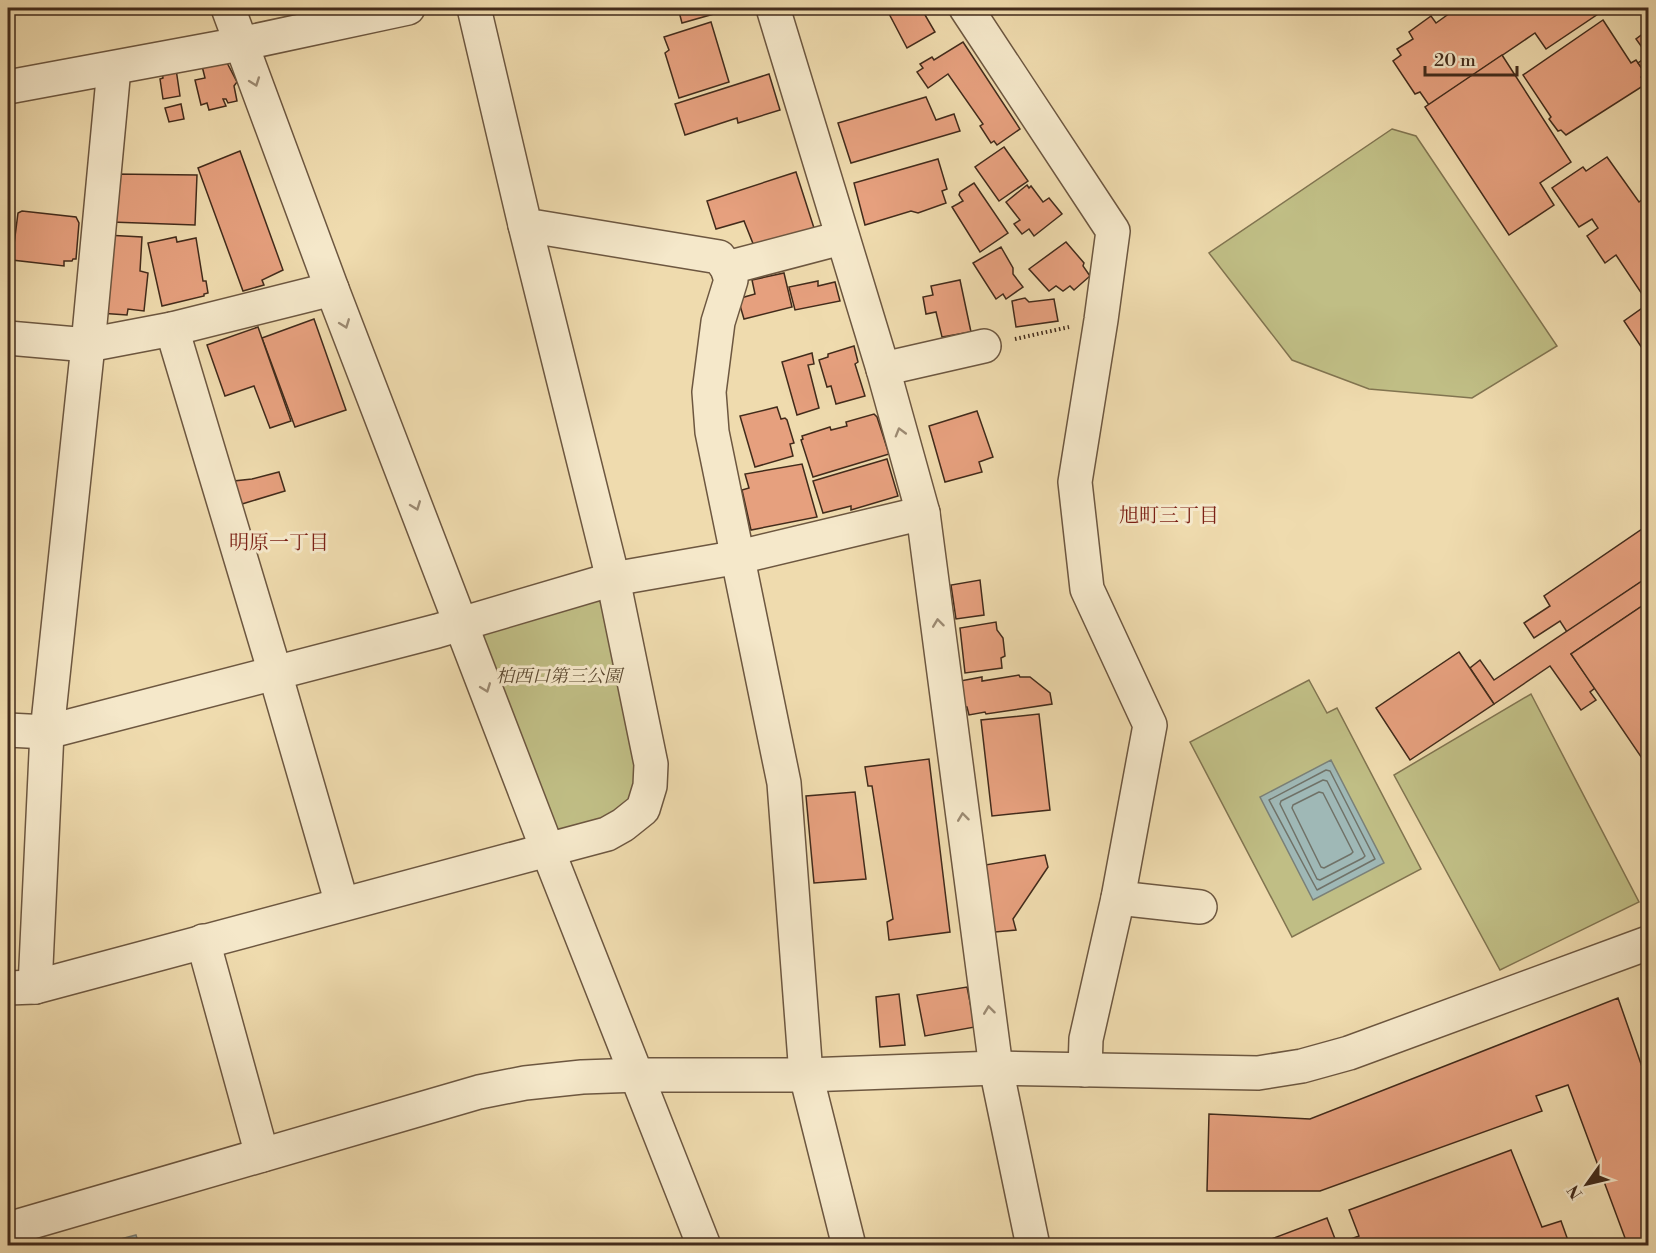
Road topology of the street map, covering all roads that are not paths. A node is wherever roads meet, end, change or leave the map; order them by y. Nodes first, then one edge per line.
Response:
1 (228, 8) edge
2 (408, 8) edge
3 (474, 8) edge
4 (772, 8) edge
5 (966, 8) edge
6 (240, 44) junction
7 (114, 68) junction
8 (8, 87) edge
9 (525, 225) junction
10 (841, 238) junction
11 (727, 267) junction
12 (332, 289) junction
13 (172, 329) junction
14 (8, 338) edge
15 (88, 345) junction
16 (984, 345) road end
17 (883, 369) junction
18 (923, 513) junction
19 (739, 557) junction
20 (613, 579) junction
21 (461, 624) junction
22 (275, 673) junction
23 (8, 730) edge
24 (46, 732) junction
25 (548, 851) junction
26 (1118, 898) junction
27 (342, 904) junction
28 (1200, 907) dead end
29 (203, 941) junction
30 (1648, 943) edge
31 (21, 988) edge
32 (996, 1068) junction
33 (1085, 1070) junction
34 (639, 1075) junction
35 (806, 1075) junction
36 (262, 1155) junction
37 (8, 1229) edge
38 (704, 1245) edge
39 (849, 1245) edge
40 (1034, 1245) edge

1 - 6 street
2 - 6 street
3 - 9 street
4 - 10 street
5 - 26 street
6 - 7 street
6 -> 12 street
7 - 8 street
7 - 15 street
9 - 11 street
9 - 20 street
10 - 11 street
10 - 17 street
11 - 19 street
12 - 13 street
12 -> 21 street
13 - 15 street
13 - 22 street
14 - 15 street
15 - 24 street
16 - 17 street
18 -> 17 street
18 - 19 street
32 -> 18 street
19 - 20 street
19 - 35 street
20 - 21 street
20 - 25 street
21 - 22 street
21 -> 25 street
22 - 24 street
22 - 27 street
23 - 24 street
24 - 31 street
25 - 27 street
25 - 34 street
26 - 28 street
26 - 33 street
27 - 29 street
29 - 31 street
29 - 36 street
30 - 33 street
32 - 33 street
32 - 35 street
32 - 40 street
34 - 35 street
34 - 36 street
34 - 38 street
35 - 39 street
36 - 37 street

